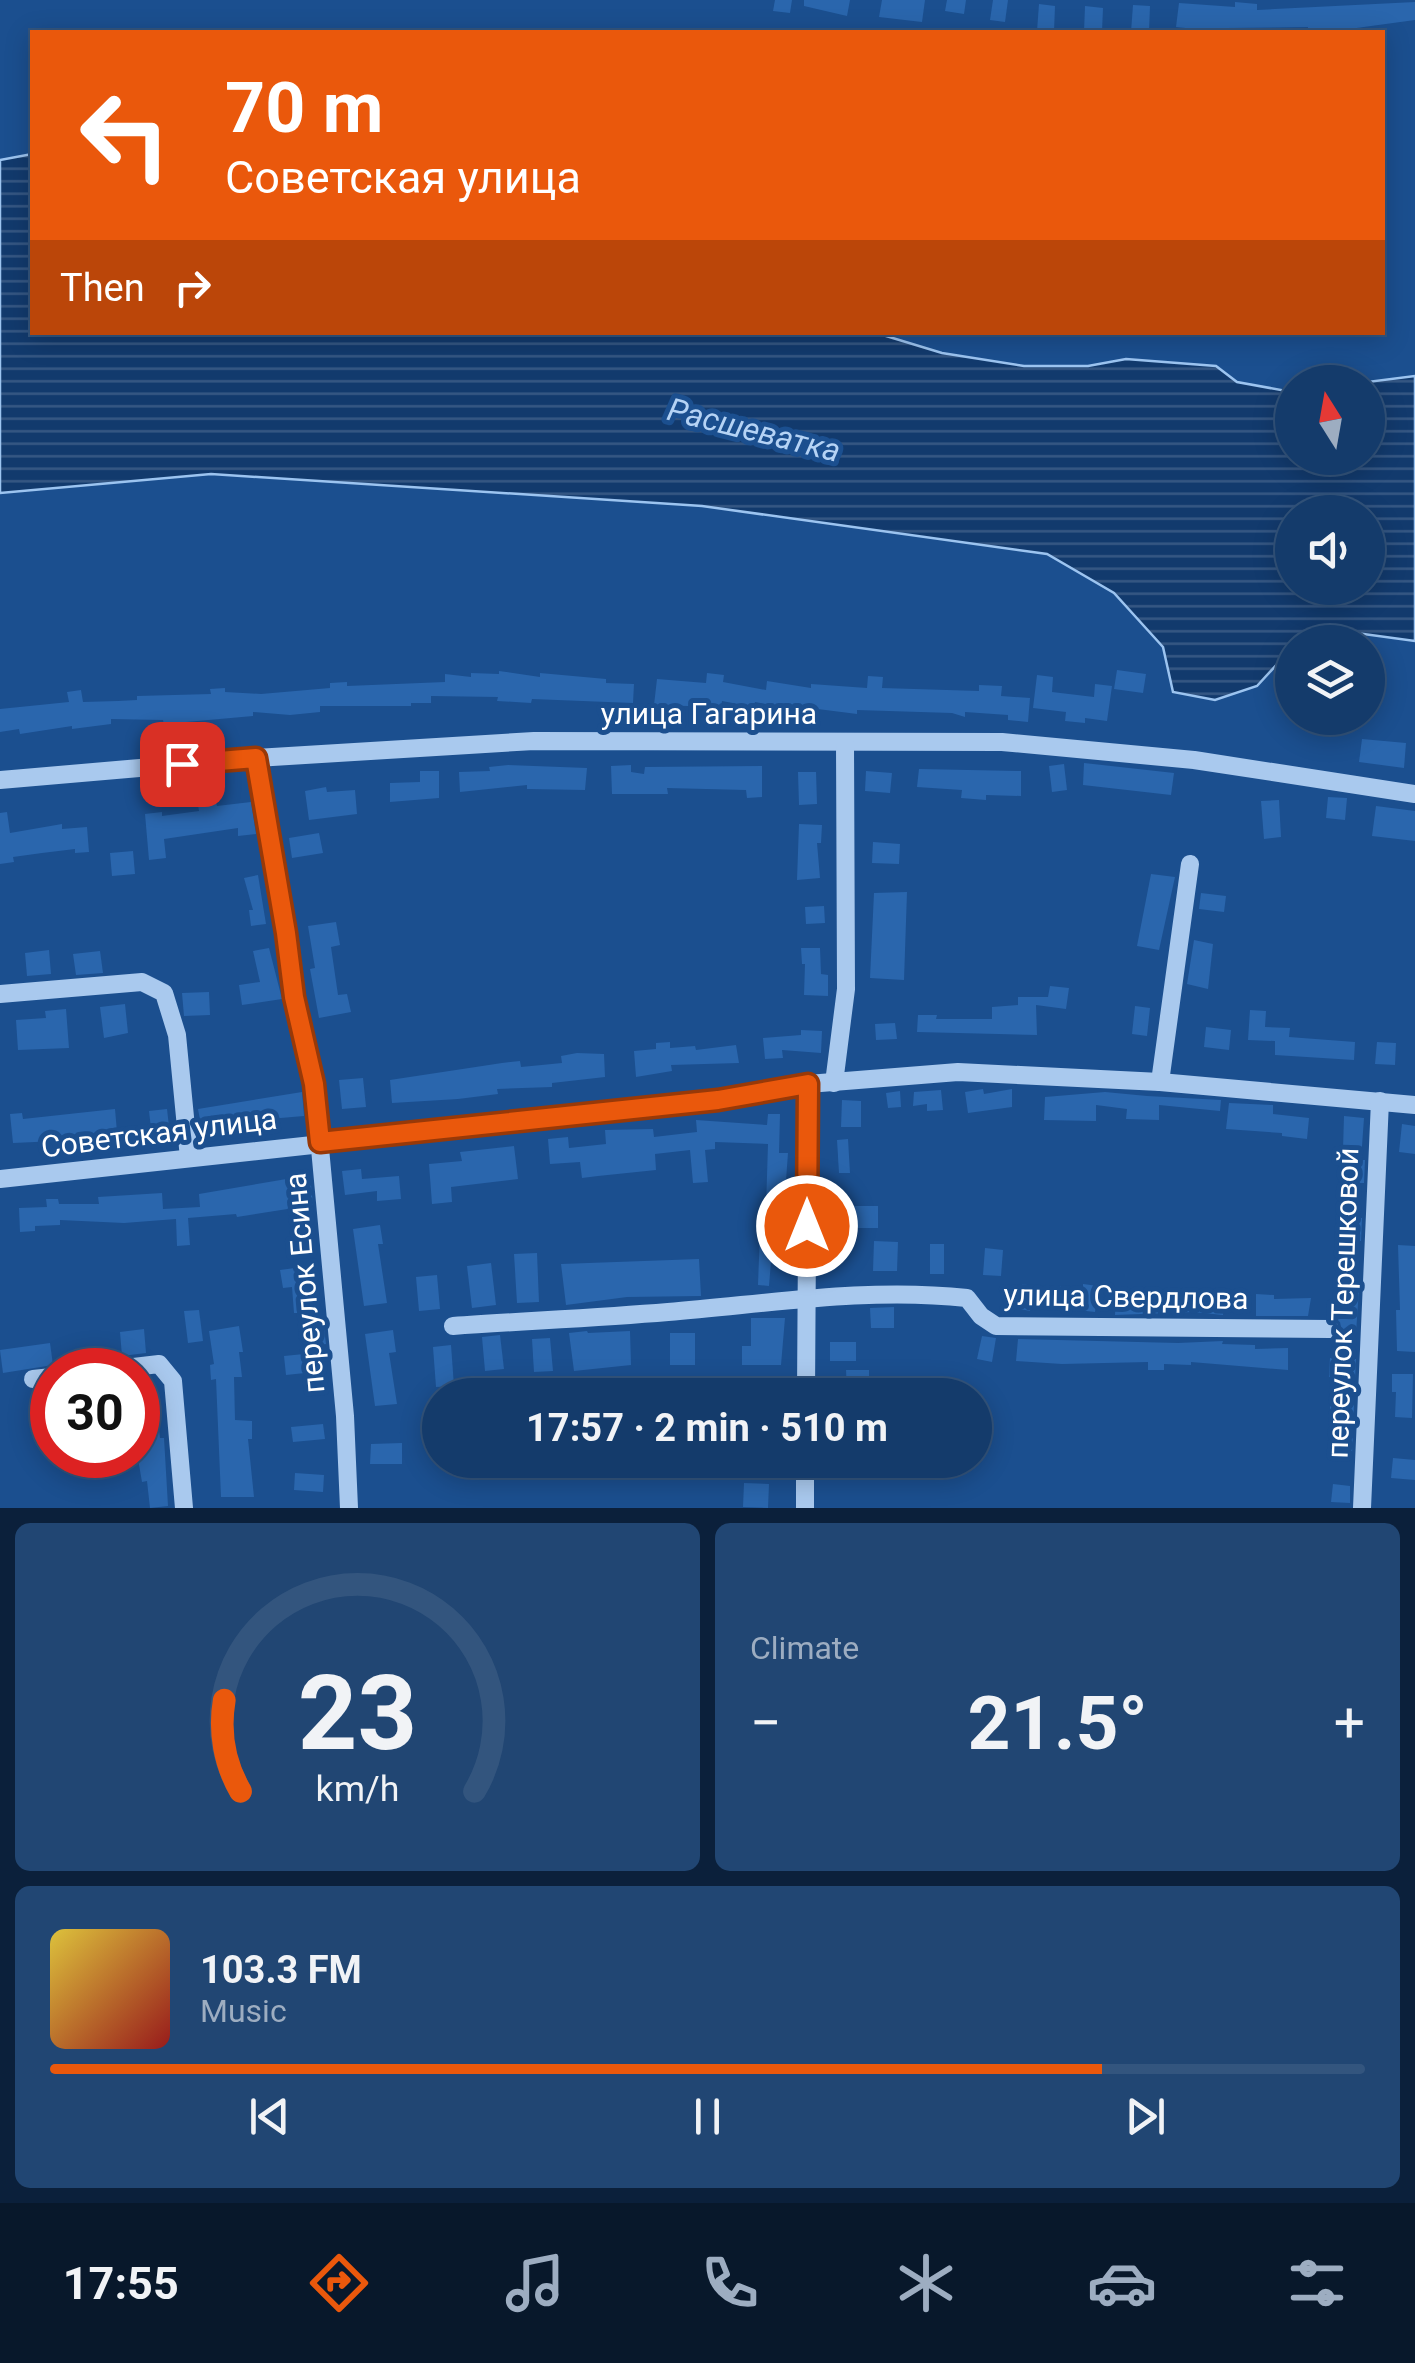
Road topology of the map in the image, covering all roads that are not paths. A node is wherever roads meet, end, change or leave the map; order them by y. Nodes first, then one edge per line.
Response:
1 (845, 742) junction
2 (256, 758) junction
3 (0, 780) edge
4 (1415, 794) edge
5 (1190, 864) dead end
6 (0, 994) edge
7 (1160, 1082) junction
8 (834, 1083) junction
9 (808, 1084) junction
10 (1380, 1101) junction
11 (1415, 1105) edge
12 (320, 1142) junction
13 (189, 1158) junction
14 (0, 1179) edge
15 (807, 1297) junction
16 (453, 1326) dead end
17 (1330, 1329) dead end
18 (160, 1365) edge
19 (806, 1378) edge
20 (805, 1478) edge
21 (184, 1508) edge
22 (348, 1508) edge
23 (805, 1508) edge
24 (1362, 1508) edge

1 - 2 street, улица Гагарина
1 - 4 street, улица Гагарина
1 - 8 street
2 - 3 street, улица Гагарина
2 - 12 street, переулок Есина
5 - 7 street
6 - 13 street
7 - 8 street, Советская улица
7 - 10 street, Советская улица
8 - 9 street, Советская улица
9 - 12 street, Советская улица
9 - 15 street
10 - 11 street, Советская улица
10 - 24 street, переулок Терешковой
12 - 13 street, Советская улица
12 - 22 street, переулок Есина
13 - 14 street, Советская улица
15 - 16 street, улица Свердлова
15 - 17 street, улица Свердлова
15 - 19 street
18 - 21 street
20 - 23 street

